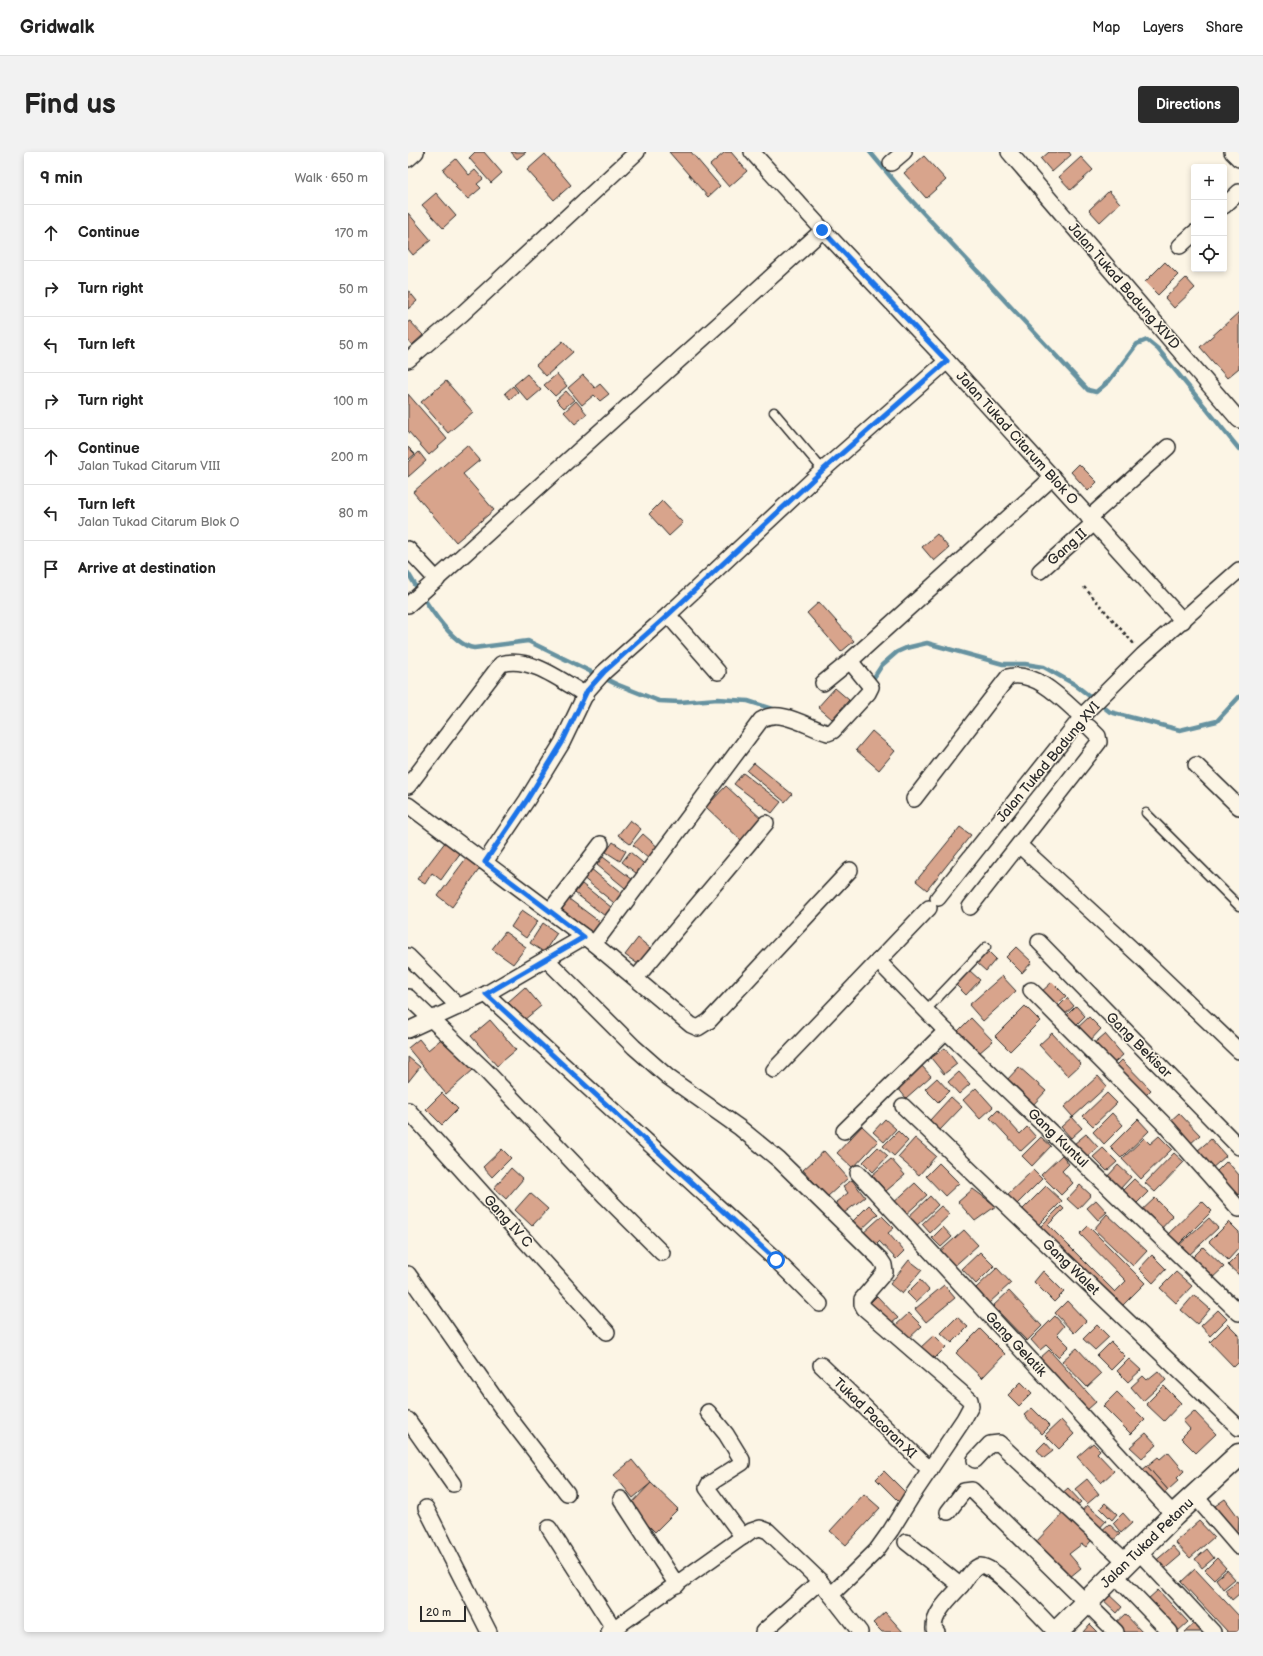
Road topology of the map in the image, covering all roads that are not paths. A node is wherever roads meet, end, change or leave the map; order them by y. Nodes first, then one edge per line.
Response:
1 (416, 152) edge
2 (638, 152) edge
3 (752, 152) edge
4 (904, 152) edge
5 (1009, 152) edge
6 (1232, 152) edge
7 (408, 159) edge
8 (1239, 159) edge
9 (892, 163) dead end
10 (1239, 192) edge
11 (1227, 203) edge
12 (822, 230) junction
13 (1191, 236) edge
14 (1180, 246) dead end
15 (408, 360) edge
16 (947, 361) junction
17 (774, 412) dead end
18 (1239, 420) edge
19 (1168, 447) dead end
20 (823, 470) junction
21 (1053, 477) junction
22 (1092, 520) junction
23 (408, 548) edge
24 (1239, 570) edge
25 (1040, 571) dead end
26 (433, 583) junction
27 (410, 602) edge
28 (668, 615) junction
29 (1183, 621) junction
30 (854, 667) junction
31 (718, 672) dead end
32 (823, 683) dead end
33 (587, 693) junction
34 (1085, 719) junction
35 (1196, 765) dead end
36 (408, 786) edge
37 (914, 799) dead end
38 (408, 805) edge
39 (1239, 807) edge
40 (1146, 813) dead end
41 (766, 823) dead end
42 (601, 844) dead end
43 (1019, 845) junction
44 (485, 862) junction
45 (850, 870) dead end
46 (1239, 906) edge
47 (970, 907) dead end
48 (550, 911) junction
49 (589, 940) junction
50 (1039, 942) dead end
51 (986, 947) dead end
52 (408, 956) edge
53 (546, 959) junction
54 (878, 961) junction
55 (636, 978) junction
56 (1031, 990) dead end
57 (486, 994) junction
58 (408, 997) edge
59 (459, 1007) junction
60 (926, 1010) junction
61 (429, 1019) junction
62 (408, 1030) edge
63 (946, 1031) junction
64 (1239, 1051) edge
65 (774, 1070) dead end
66 (904, 1106) dead end
67 (408, 1110) edge
68 (844, 1131) dead end
69 (1239, 1147) edge
70 (858, 1173) dead end
71 (1239, 1209) edge
72 (662, 1253) dead end
73 (408, 1274) edge
74 (820, 1304) dead end
75 (1239, 1313) edge
76 (607, 1332) dead end
77 (821, 1365) dead end
78 (708, 1412) dead end
79 (408, 1420) edge
80 (1239, 1428) edge
81 (1239, 1454) edge
82 (975, 1460) dead end
83 (930, 1470) junction
84 (453, 1484) dead end
85 (567, 1493) dead end
86 (1195, 1496) junction
87 (621, 1499) dead end
88 (426, 1508) dead end
89 (948, 1512) dead end
90 (1174, 1515) junction
91 (549, 1528) dead end
92 (743, 1538) junction
93 (906, 1542) dead end
94 (1239, 1547) edge
95 (1126, 1562) junction
96 (820, 1581) junction
97 (677, 1585) junction
98 (961, 1586) junction
99 (831, 1595) junction
100 (1087, 1602) junction
101 (612, 1630) edge
102 (489, 1632) edge
103 (763, 1632) edge
104 (860, 1632) edge
105 (937, 1632) edge
106 (1056, 1632) edge
107 (1116, 1632) edge
108 (1170, 1632) edge
109 (1213, 1632) edge

1 - 7 street
2 - 15 street
3 - 12 street, Jalan Tukad Citarum Blok O
4 - 9 street
5 - 18 street, Jalan Tukad Badung XIVD
6 - 8 street
10 - 11 street
12 - 16 street, Jalan Tukad Citarum Blok O
12 - 26 street
13 - 14 street
16 - 20 street
16 - 21 street, Jalan Tukad Citarum Blok O
17 - 20 lane
19 - 22 street, Gang II
20 - 28 street
21 - 22 street, Jalan Tukad Citarum Blok O
21 - 30 street
22 - 25 street, Gang II
22 - 29 street, Jalan Tukad Citarum Blok O
23 - 26 street
24 - 29 street, Jalan Tukad Badung XVI
26 - 27 street
28 - 31 street
28 - 33 street
29 - 34 street, Jalan Tukad Badung XVI
30 - 32 street
30 - 49 street
33 - 36 street
33 - 44 street
34 - 37 street
34 - 43 street
34 - 54 street, Jalan Tukad Badung XVI
35 - 39 street
38 - 44 street
40 - 46 lane
41 - 55 street
42 - 48 street
43 - 47 street
43 - 64 street
44 - 48 street
45 - 55 street
48 - 49 street
49 - 53 street
49 - 55 street
50 - 69 street, Gang Bekisar
51 - 60 lane
52 - 59 street
53 - 57 street
53 - 83 street
54 - 60 street, Gang Kuntul
54 - 65 street, Jalan Tukad Badung XVI
56 - 71 street
57 - 59 street
57 - 74 street
58 - 61 street
59 - 61 street
60 - 63 street, Gang Kuntul
61 - 62 street
61 - 72 street
63 - 68 street
63 - 75 street, Gang Kuntul
66 - 80 street, Gang Walet
67 - 76 street, Gang IV C
70 - 90 street, Gang Gelatik
73 - 85 street
77 - 83 street, Tukad Pacoran XI
78 - 92 street
79 - 84 street
81 - 86 street, Jalan Tukad Petanu
82 - 95 street
83 - 99 street
86 - 90 street, Jalan Tukad Petanu
86 - 94 street
87 - 97 street
88 - 102 street
89 - 100 street
90 - 95 street, Jalan Tukad Petanu
91 - 101 street
92 - 96 street
92 - 97 street
93 - 98 street
95 - 100 street, Jalan Tukad Petanu
95 - 108 street
95 - 109 street
96 - 99 street
96 - 103 street
97 - 101 street
98 - 105 street
98 - 106 street
99 - 104 street
100 - 106 street, Jalan Tukad Petanu
100 - 107 street

